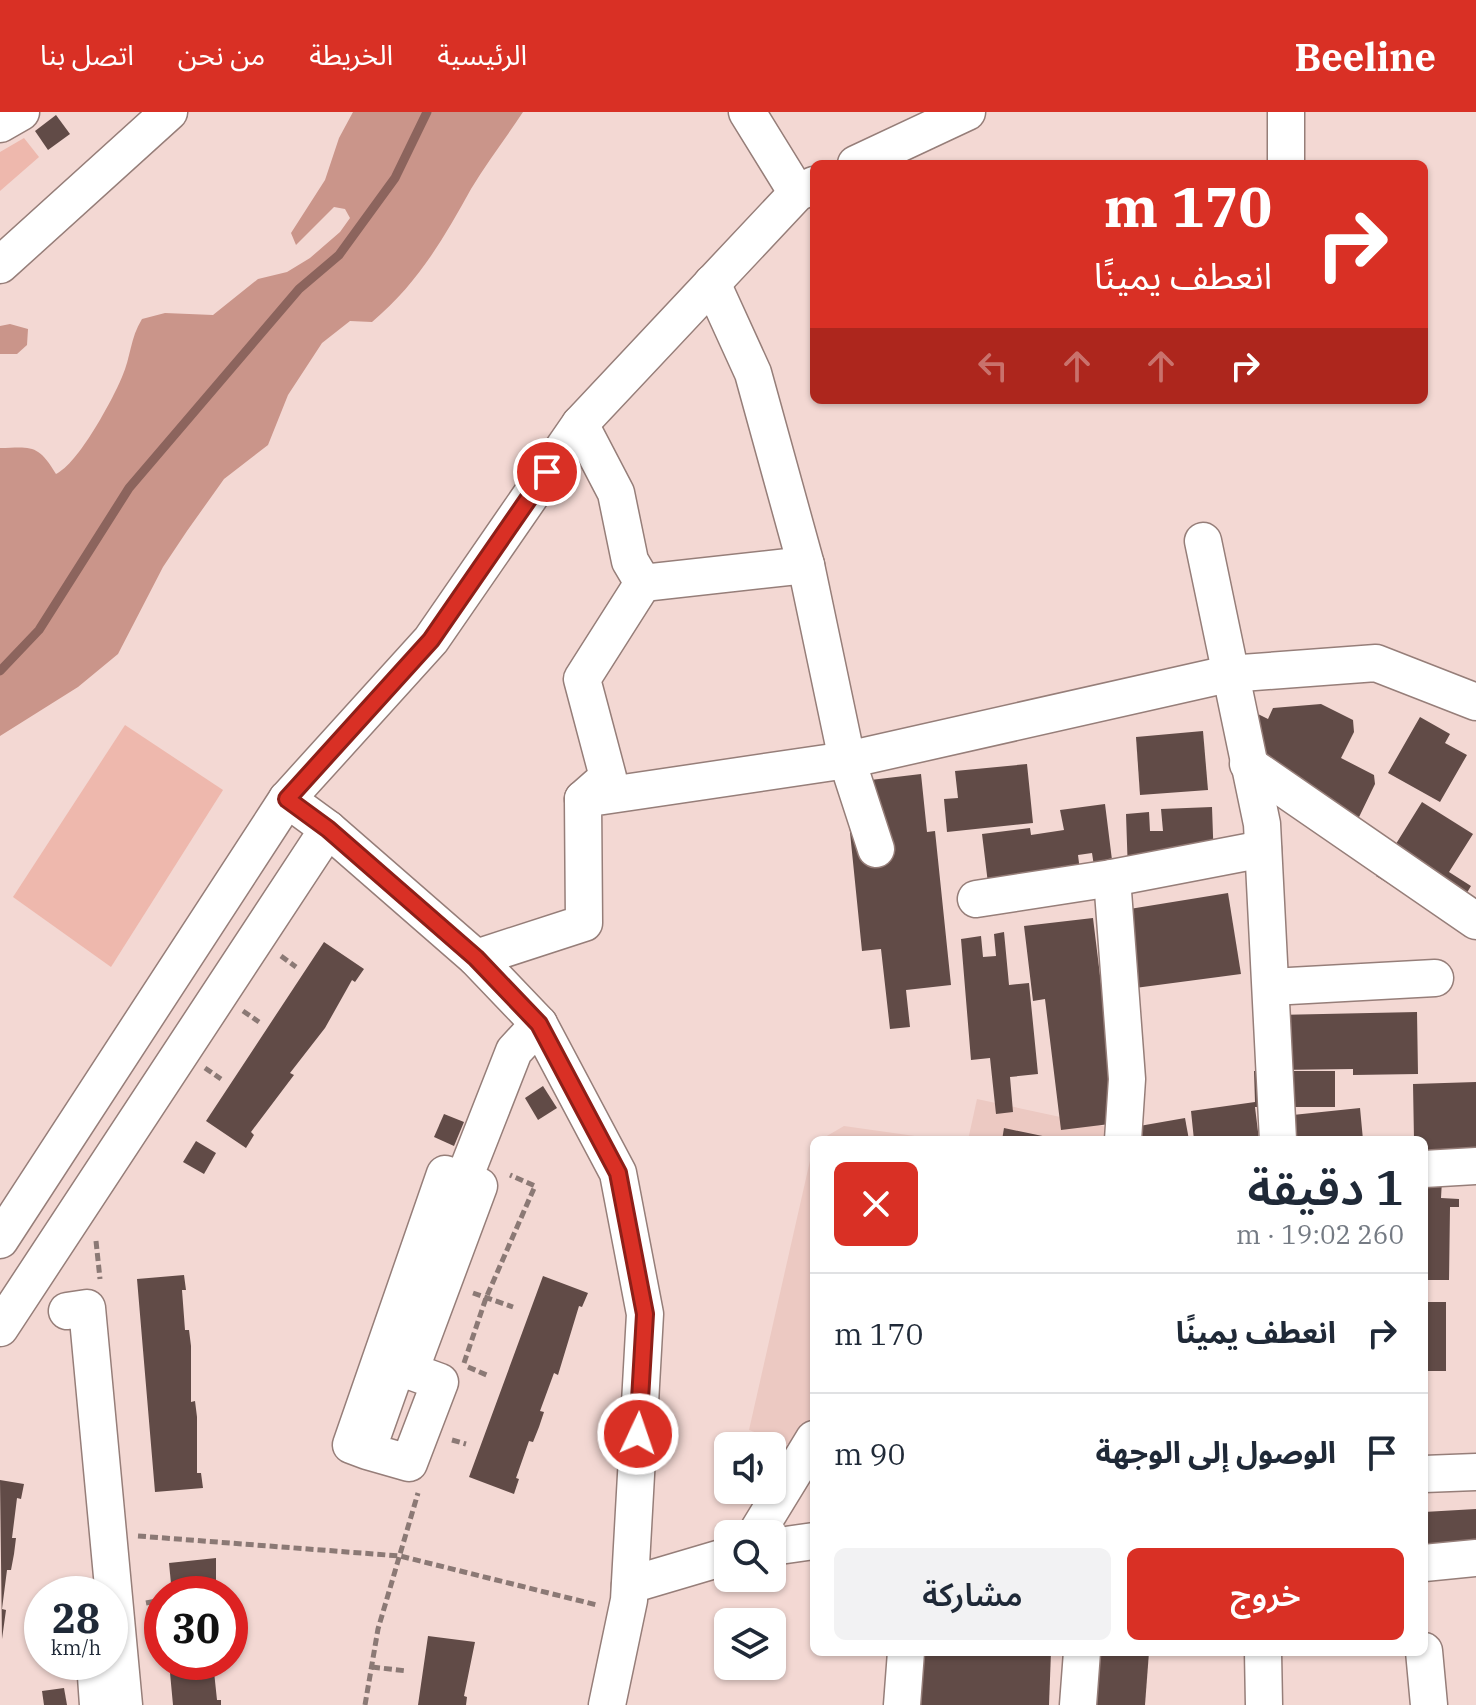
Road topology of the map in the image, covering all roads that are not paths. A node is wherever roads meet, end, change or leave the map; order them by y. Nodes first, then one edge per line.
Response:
1 (21, 112) edge
2 (169, 112) edge
3 (747, 112) edge
4 (967, 112) edge
5 (1286, 112) edge
6 (0, 124) edge
7 (865, 160) edge
8 (1286, 160) edge
9 (805, 189) edge
10 (0, 265) edge
11 (712, 283) junction
12 (580, 424) junction
13 (1203, 541) dead end
14 (806, 565) junction
15 (643, 583) junction
16 (1228, 674) junction
17 (1476, 702) edge
18 (847, 760) junction
19 (1248, 764) junction
20 (287, 799) junction
21 (583, 799) junction
22 (328, 829) junction
23 (876, 849) dead end
24 (1263, 849) junction
25 (1112, 878) junction
26 (976, 899) dead end
27 (1476, 921) edge
28 (476, 958) junction
29 (1435, 978) dead end
30 (1271, 987) junction
31 (539, 1024) junction
32 (1123, 1136) edge
33 (1278, 1136) edge
34 (1476, 1166) edge
35 (1428, 1169) edge
36 (463, 1181) junction
37 (0, 1240) edge
38 (63, 1268) dead end
39 (67, 1311) junction
40 (0, 1328) edge
41 (810, 1446) edge
42 (1476, 1472) edge
43 (1428, 1474) edge
44 (765, 1520) edge
45 (810, 1542) edge
46 (786, 1545) edge
47 (1476, 1558) edge
48 (714, 1562) edge
49 (1428, 1563) edge
50 (88, 1576) edge
51 (629, 1599) junction
52 (906, 1656) edge
53 (1082, 1656) edge
54 (1263, 1656) edge
55 (1424, 1656) edge
56 (96, 1680) edge
57 (98, 1705) edge
58 (124, 1705) edge
59 (607, 1705) edge
60 (902, 1705) edge
61 (1078, 1705) edge
62 (1264, 1705) edge
63 (1429, 1705) edge

1 - 6 street
2 - 10 street
3 - 9 street
4 - 7 street
5 - 8 street
9 - 11 street
11 - 12 street
11 - 14 street
12 - 15 street
12 - 20 street
13 - 16 street
14 - 15 street
14 - 18 street
15 - 21 street
16 - 17 street
16 - 18 street
16 - 19 street
18 - 21 street
18 - 23 street
19 - 24 street
19 - 27 street
20 - 22 street
20 - 37 street
21 - 28 street
22 - 28 street
22 - 40 street
24 - 25 street
24 - 30 street
25 - 26 street
25 - 32 street
28 - 31 street
29 - 30 street
30 - 33 street
31 - 36 street
31 - 51 street
34 - 35 street
36 - 36 street
38 - 39 street
39 - 50 street
39 - 58 street
41 - 44 street
42 - 43 street
45 - 46 street
47 - 49 street
48 - 51 street
51 - 59 street
52 - 60 street
53 - 61 street
54 - 62 street
55 - 63 street
56 - 57 street

